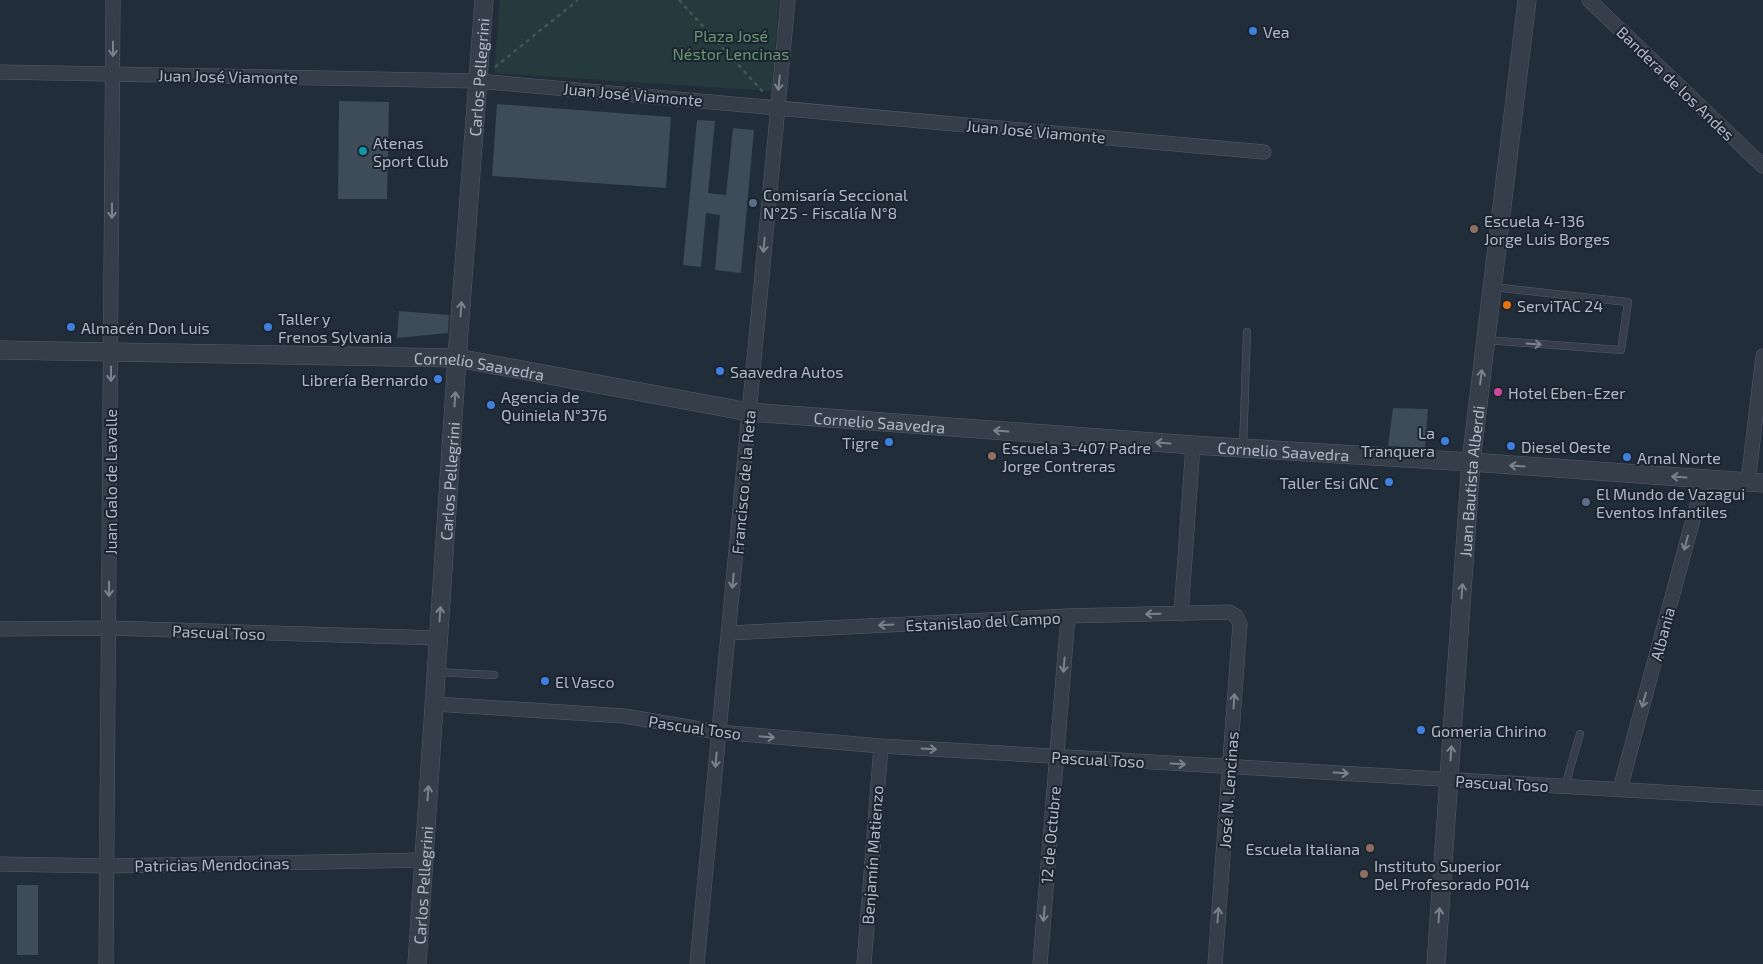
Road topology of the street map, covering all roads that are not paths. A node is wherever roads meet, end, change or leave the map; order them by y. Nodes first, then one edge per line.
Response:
1 (113, 0) edge
2 (484, 0) edge
3 (788, 0) edge
4 (1527, 0) edge
5 (1589, 0) edge
6 (0, 72) edge
7 (112, 74) junction
8 (478, 81) junction
9 (777, 107) junction
10 (1264, 152) dead end
11 (1763, 166) edge
12 (1492, 287) junction
13 (1247, 332) dead end
14 (1486, 340) junction
15 (0, 350) edge
16 (111, 351) junction
17 (1763, 356) edge
18 (457, 358) junction
19 (749, 412) junction
20 (1193, 445) junction
21 (1243, 448) junction
22 (1471, 462) junction
23 (1704, 479) junction
24 (1756, 483) edge
25 (1181, 614) junction
26 (1068, 616) junction
27 (1236, 616) joint
28 (109, 628) junction
29 (0, 629) edge
30 (729, 633) junction
31 (439, 638) junction
32 (437, 672) junction
33 (494, 674) dead end
34 (435, 704) junction
35 (718, 732) junction
36 (1580, 734) dead end
37 (880, 746) junction
38 (1057, 757) junction
39 (1230, 767) junction
40 (1449, 780) junction
41 (1565, 786) junction
42 (1620, 789) junction
43 (1763, 798) edge
44 (423, 860) junction
45 (0, 864) edge
46 (106, 866) junction
47 (106, 964) edge
48 (417, 964) edge
49 (697, 964) edge
50 (864, 964) edge
51 (1040, 964) edge
52 (1215, 964) edge
53 (1436, 964) edge

1 -> 7 street, Juan Galo de Lavalle
2 - 8 street, Carlos Pellegrini
3 -> 9 street, Francisco de la Reta
4 - 12 street, Juan Bautista Alberdi
5 - 11 street, Bandera de los Andes
6 - 7 street, Juan José Viamonte
7 - 8 street, Juan José Viamonte
7 -> 16 street, Juan Galo de Lavalle
8 - 9 street, Juan José Viamonte
18 -> 8 street, Carlos Pellegrini
9 - 10 street, Juan José Viamonte
9 -> 19 street, Francisco de la Reta
12 - 14 street, Juan Bautista Alberdi
14 -> 12 lane
13 - 21 lane
22 -> 14 street, Juan Bautista Alberdi
15 - 16 street, Cornelio Saavedra
16 - 18 street, Cornelio Saavedra
16 -> 28 street, Juan Galo de Lavalle
17 - 24 street
18 - 19 street, Cornelio Saavedra
31 -> 18 street, Carlos Pellegrini
20 -> 19 street, Cornelio Saavedra
19 -> 30 street, Francisco de la Reta
20 - 21 street, Cornelio Saavedra
20 - 25 street
21 - 22 street, Cornelio Saavedra
23 -> 22 street, Cornelio Saavedra
40 -> 22 street, Juan Bautista Alberdi
23 - 24 street, Cornelio Saavedra
23 -> 42 street, Albania
25 -> 26 street, Estanislao del Campo
25 - 27 street, Estanislao del Campo
26 -> 30 street, Estanislao del Campo
26 -> 38 street, 12 de Octubre
39 -> 27 street, José N. Lencinas
28 - 29 street, Pascual Toso
28 - 31 street, Pascual Toso
28 - 46 street, Juan Galo de Lavalle
30 - 35 street, Francisco de la Reta
31 - 32 street, Carlos Pellegrini
32 - 33 lane
32 - 34 street, Carlos Pellegrini
34 - 35 street, Pascual Toso
44 -> 34 street, Carlos Pellegrini
35 -> 37 street, Pascual Toso
35 -> 49 street, Francisco de la Reta
36 - 41 lane
37 -> 38 street, Pascual Toso
37 - 50 street, Benjamín Matienzo
38 -> 39 street, Pascual Toso
38 -> 51 street, 12 de Octubre
39 -> 40 street, Pascual Toso
52 -> 39 street, José N. Lencinas
40 - 41 street, Pascual Toso
53 -> 40 street, Juan Bautista Alberdi
41 - 42 street, Pascual Toso
42 - 43 street, Pascual Toso
44 - 46 street, Patricias Mendocinas
44 - 48 street, Carlos Pellegrini
45 - 46 street, Patricias Mendocinas
46 - 47 street, Juan Galo de Lavalle

